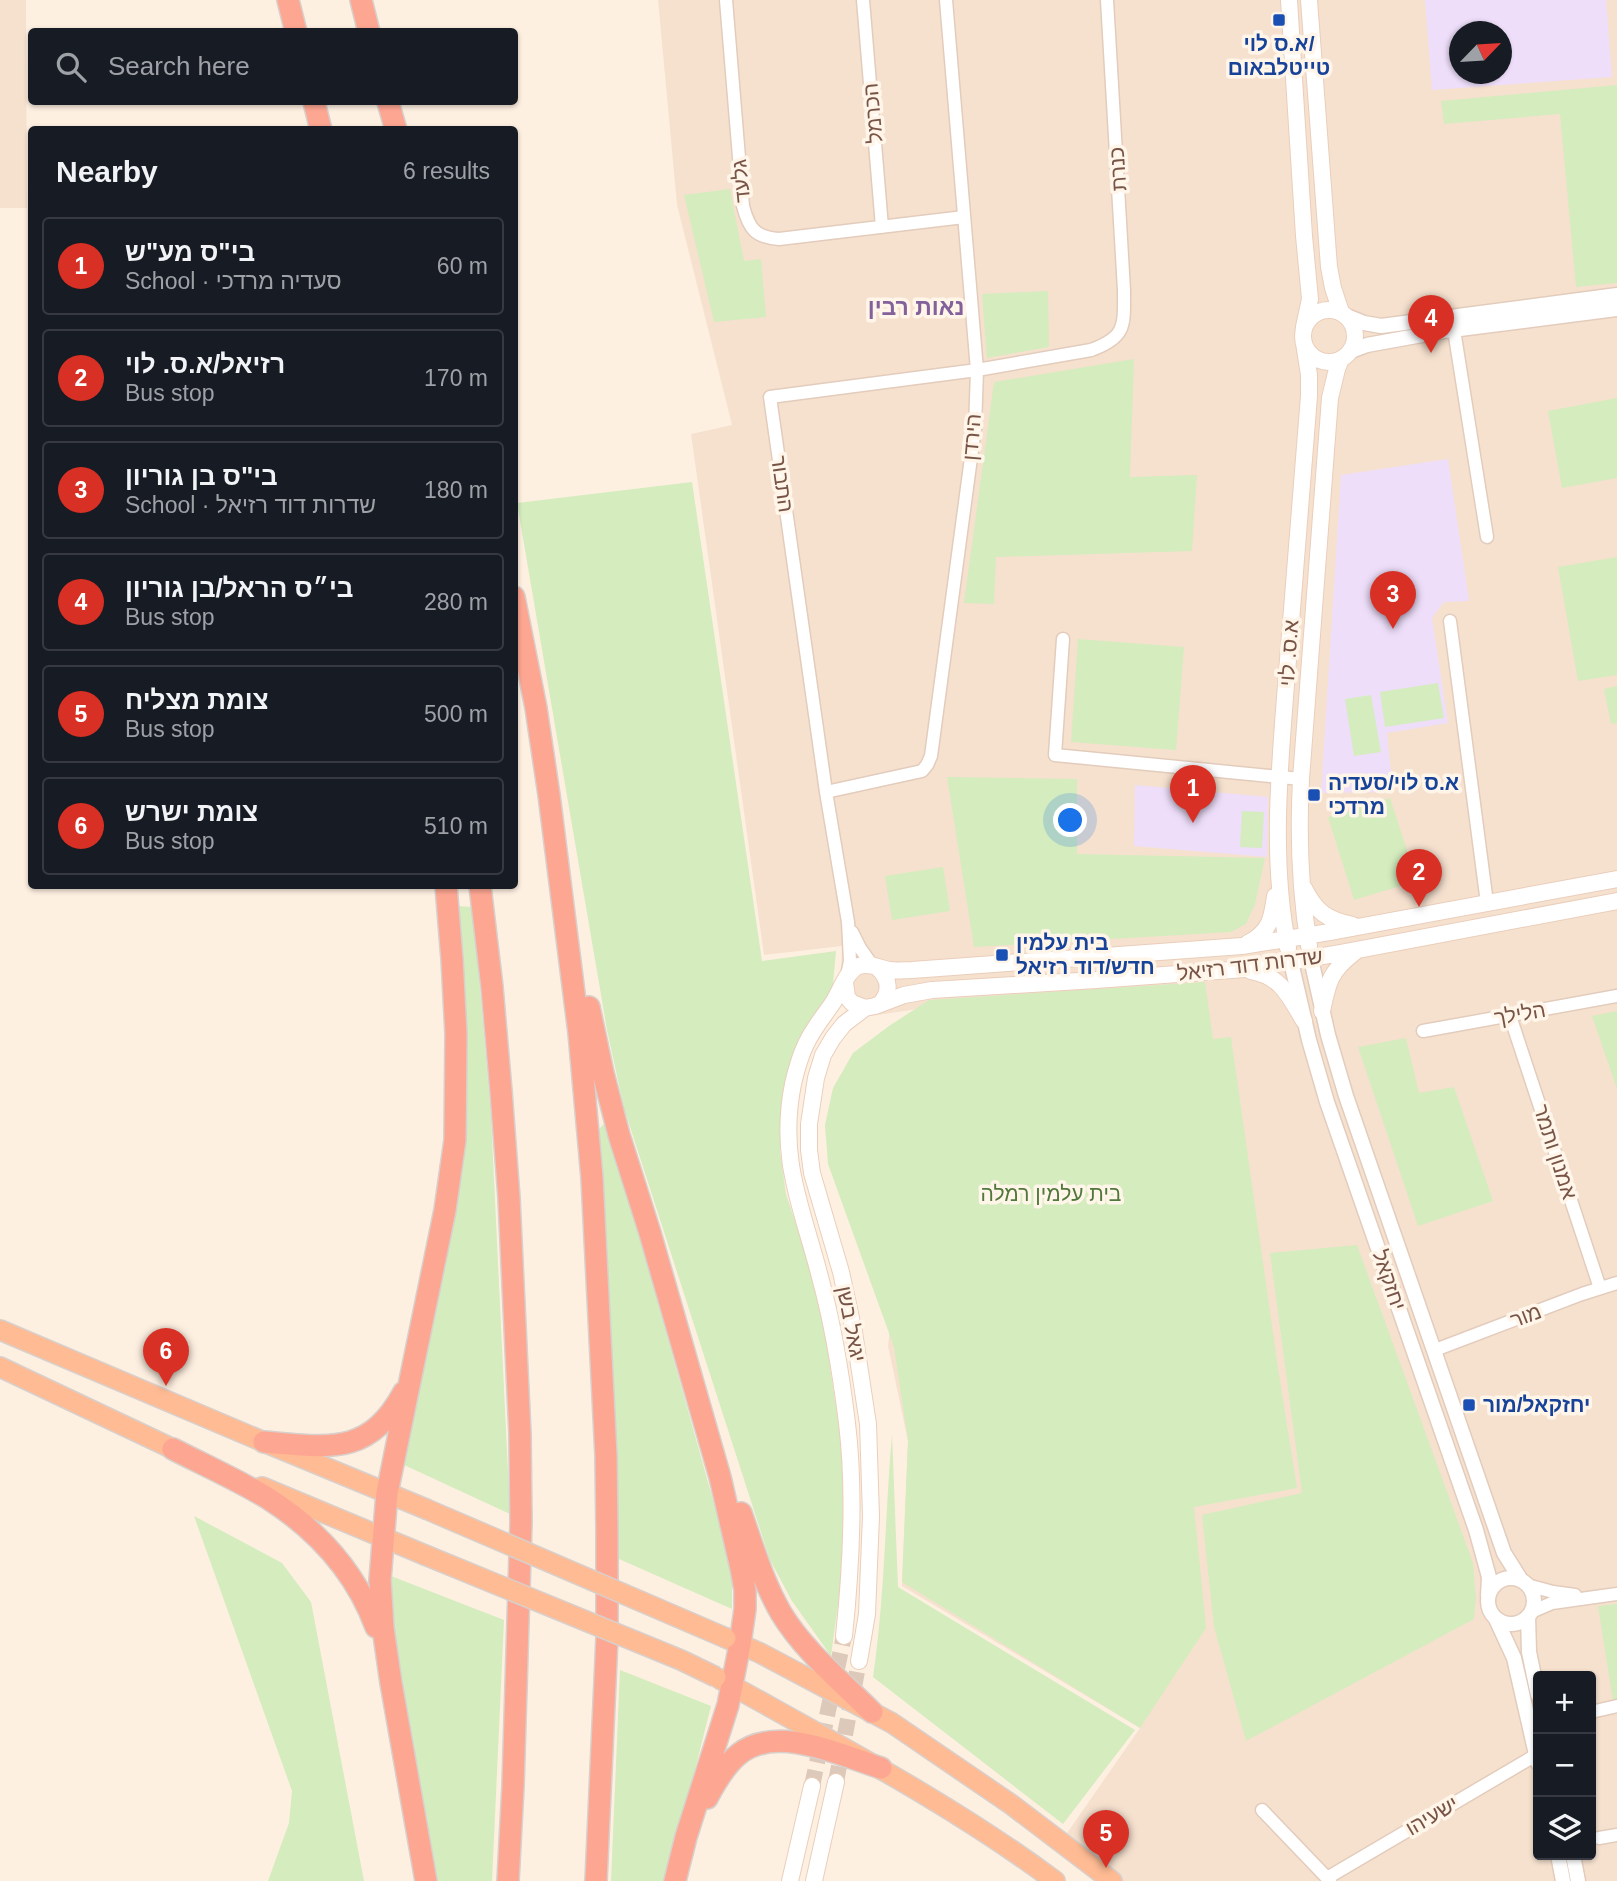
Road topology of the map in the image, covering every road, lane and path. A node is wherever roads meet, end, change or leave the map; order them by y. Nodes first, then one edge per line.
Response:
1 (288, 0) edge
2 (361, 0) edge
3 (726, 0) edge
4 (863, 0) edge
5 (946, 0) edge
6 (1107, 0) edge
7 (1289, 0) edge
8 (1309, 0) edge
9 (295, 28) edge
10 (368, 28) edge
11 (315, 105) edge
12 (389, 105) edge
13 (320, 126) edge
14 (395, 126) edge
15 (964, 217) junction
16 (882, 227) junction
17 (1617, 295) edge
18 (1617, 309) edge
19 (1345, 315) junction
20 (1304, 327) junction
21 (1454, 330) junction
22 (1116, 336) joint
23 (1304, 343) junction
24 (1346, 355) junction
25 (976, 370) junction
26 (1487, 537) dead end
27 (518, 617) edge
28 (1450, 621) dead end
29 (1063, 639) dead end
30 (536, 708) junction
31 (1280, 776) junction
32 (1301, 779) junction
33 (825, 792) junction
34 (1279, 869) junction
35 (1617, 878) edge
36 (1301, 883) junction
37 (446, 889) edge
38 (480, 889) edge
39 (1617, 901) edge
40 (1487, 903) junction
41 (848, 922) junction
42 (1360, 927) junction
43 (1308, 937) junction
44 (1287, 940) junction
45 (1242, 946) junction
46 (1358, 950) junction
47 (1311, 959) junction
48 (1291, 962) junction
49 (875, 967) junction
50 (1238, 969) junction
51 (846, 980) junction
52 (1617, 996) edge
53 (873, 1006) junction
54 (1322, 1012) junction
55 (1510, 1016) junction
56 (1304, 1021) junction
57 (1423, 1031) dead end
58 (1617, 1283) edge
59 (1600, 1288) junction
60 (424, 1312) junction
61 (0, 1330) edge
62 (1435, 1350) junction
63 (686, 1360) junction
64 (0, 1367) edge
65 (264, 1442) junction
66 (173, 1449) junction
67 (387, 1493) junction
68 (382, 1538) junction
69 (1524, 1583) junction
70 (1617, 1594) edge
71 (1488, 1596) junction
72 (1590, 1598) junction
73 (1530, 1614) junction
74 (1496, 1619) junction
75 (844, 1636) tunnel mouth
76 (733, 1641) junction
77 (859, 1661) tunnel mouth
78 (1533, 1671) edge
79 (724, 1681) junction
80 (391, 1683) junction
81 (1617, 1706) edge
82 (1596, 1711) edge
83 (872, 1712) junction
84 (1533, 1741) edge
85 (1533, 1761) edge
86 (881, 1768) junction
87 (836, 1782) tunnel mouth
88 (812, 1786) tunnel mouth
89 (1262, 1810) dead end
90 (1617, 1835) edge
91 (686, 1837) junction
92 (1599, 1838) dead end
93 (1558, 1860) edge
94 (1574, 1860) edge
95 (1558, 1879) edge
96 (1329, 1880) edge
97 (426, 1881) edge
98 (508, 1881) edge
99 (596, 1881) edge
100 (675, 1881) edge
101 (790, 1881) edge
102 (814, 1881) edge
103 (1055, 1881) edge
104 (1112, 1881) edge
105 (1578, 1881) edge

1 - 9 highway
2 - 10 highway
3 - 16 street, גלעד
4 - 16 street, הכרמל
5 - 15 street, הירדן
6 - 22 street, כנרת
7 - 20 main road
8 - 19 main road
11 - 13 highway
12 - 14 highway
15 - 16 street, גלעד
15 - 25 street, הירדן
17 - 19 street
18 - 21 street
19 - 20 main road
19 - 24 main road
20 - 23 main road
21 - 24 street
21 - 26 street
22 - 25 street, התבור
23 - 24 main road
23 - 31 main road, א.ס. לוי
24 - 32 main road, א.ס. לוי
25 - 33 street, הירדן
25 - 33 street, התבור
27 - 30 highway
28 - 40 street
29 - 31 street
30 - 63 highway
30 - 99 highway
31 - 32 street
31 - 34 main road, א.ס. לוי
32 - 36 main road, א.ס. לוי
33 - 41 street, התבור
34 - 44 main road, א.ס. לוי
34 - 45 main road
35 - 40 main road, שדרות דוד רזיאל
36 - 42 main road
36 - 43 main road, א.ס. לוי
37 - 60 highway
38 - 98 highway
39 - 46 main road, שדרות דוד רזיאל
40 - 42 main road, שדרות דוד רזיאל
41 - 49 street, התבור
41 - 51 street, התבור
42 - 43 main road, שדרות דוד רזיאל
43 - 44 main road, שדרות דוד רזיאל
43 - 47 main road, א.ס. לוי
44 - 45 main road, שדרות דוד רזיאל
44 - 48 main road, א.ס. לוי
45 - 49 main road, שדרות דוד רזיאל
46 - 47 main road, שדרות דוד רזיאל
46 - 54 main road
47 - 48 main road, שדרות דוד רזיאל
47 - 54 street, יחזקאל
48 - 50 main road, שדרות דוד רזיאל
48 - 56 street, יחזקאל
49 - 51 main road
49 - 53 main road
50 - 53 main road, שדרות דוד רזיאל
50 - 56 main road
51 - 53 main road
51 - 75 main road, יגאל בשן
52 - 55 street, הלילך
53 - 77 main road, יגאל בשן
54 - 62 street, יחזקאל
55 - 57 street, הלילך
55 - 59 street, אמנון ותמר
56 - 71 street, יחזקאל
58 - 59 street, מור
59 - 62 street, מור
60 - 65 highway
60 - 67 highway
61 - 65 highway
62 - 69 street, יחזקאל
63 - 76 highway
63 - 83 highway
64 - 66 highway
65 - 67 highway
66 - 68 highway
66 - 80 highway
67 - 68 highway
67 - 76 highway, bridge
68 - 79 highway, bridge
68 - 80 highway
69 - 71 street
69 - 72 street
69 - 73 street
70 - 72 street
71 - 74 street
72 - 73 street
73 - 74 street
73 - 78 street
74 - 84 street
76 - 79 highway
76 - 83 highway
79 - 86 highway
79 - 91 highway
80 - 97 highway
81 - 82 street
83 - 104 highway
85 - 96 street, ישעיהו
86 - 91 highway
86 - 103 highway
87 - 102 main road
88 - 101 main road
89 - 96 street
90 - 92 street
91 - 100 highway
93 - 95 street
94 - 105 street

